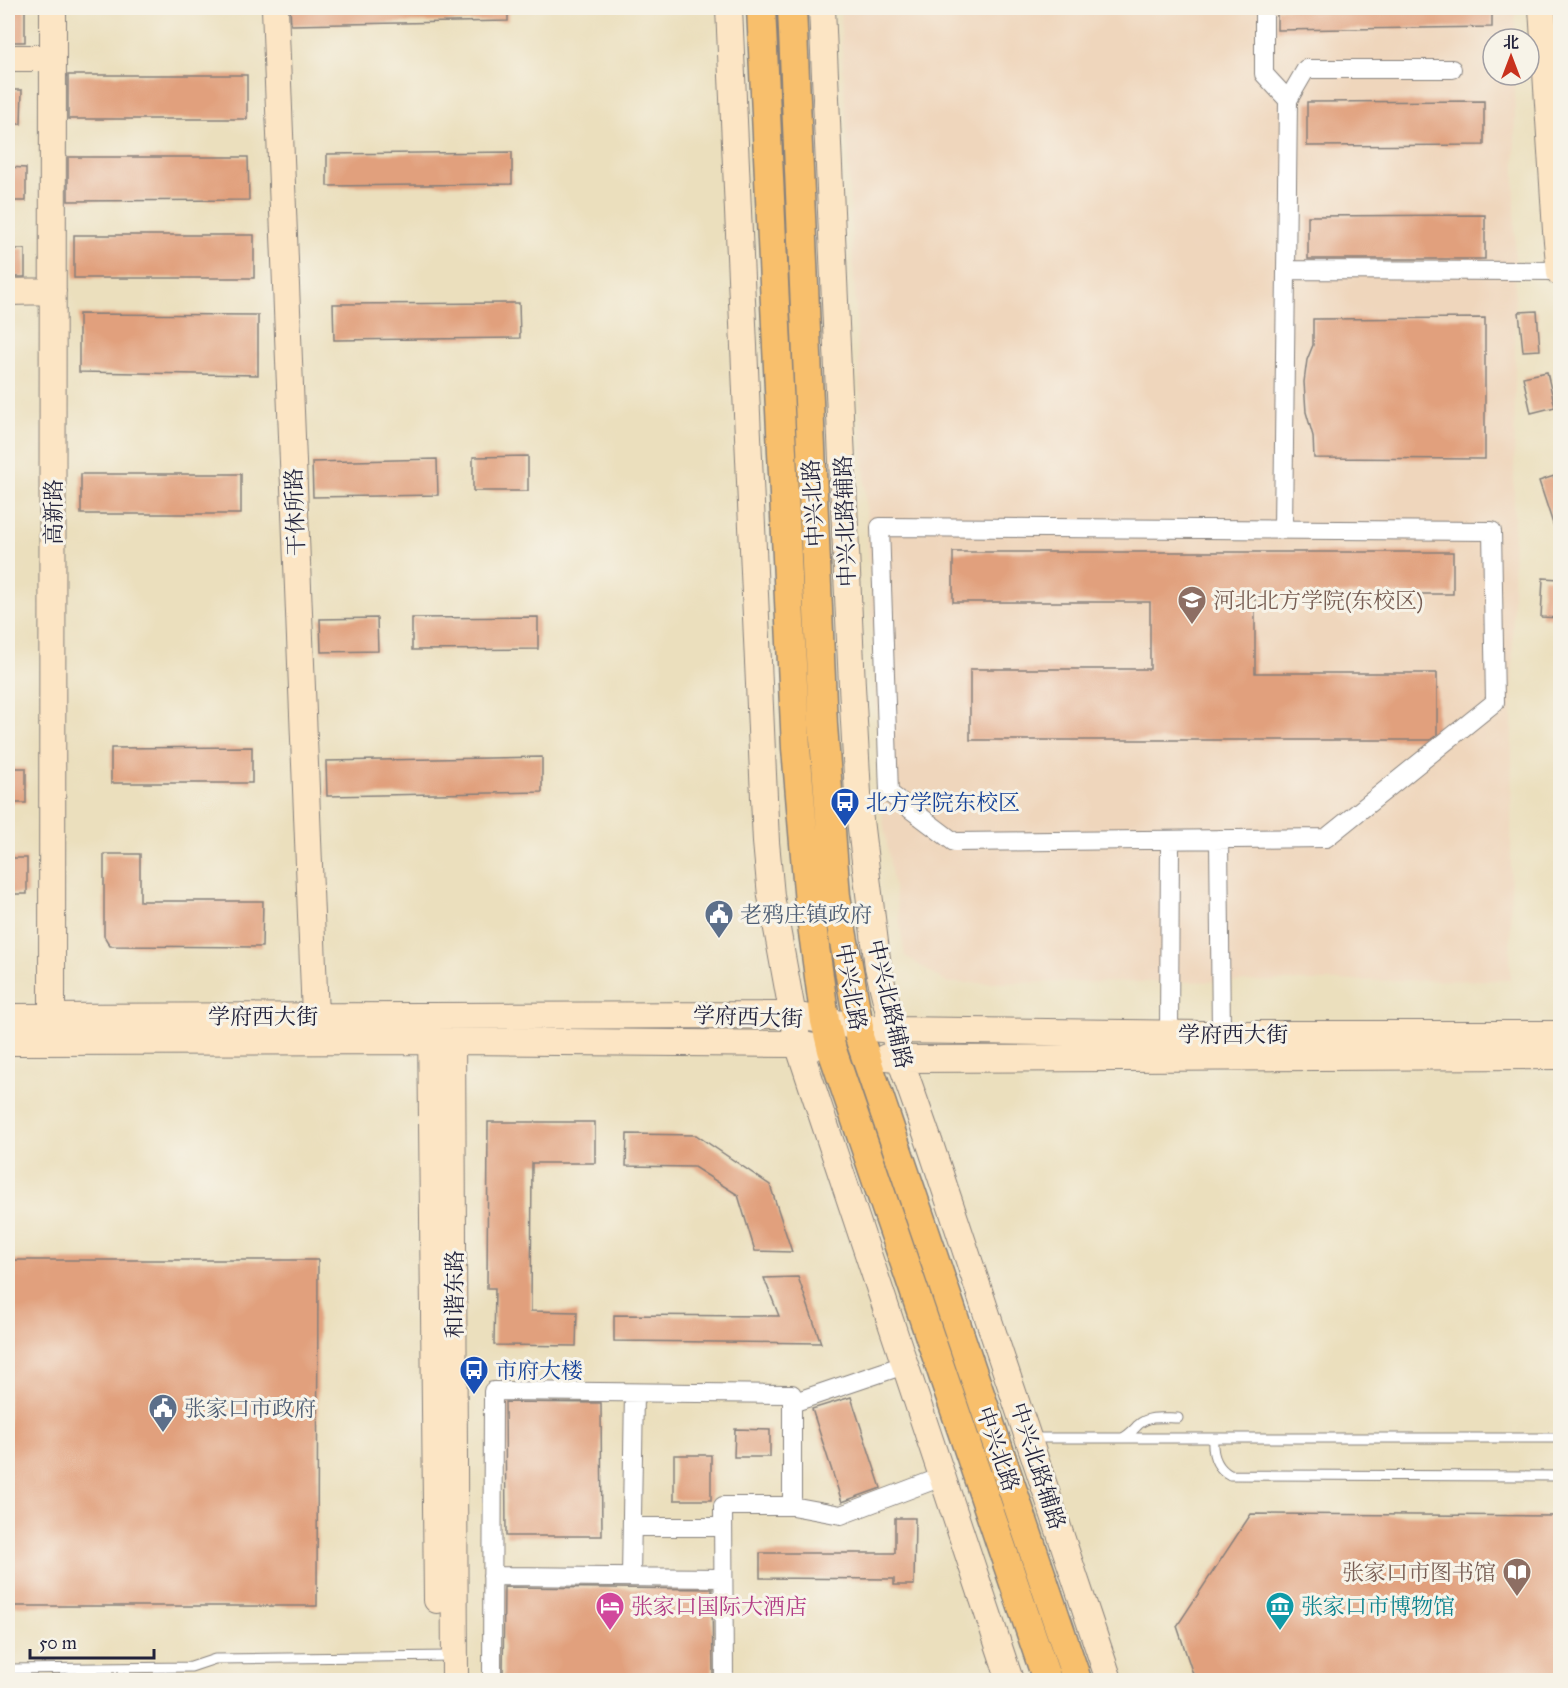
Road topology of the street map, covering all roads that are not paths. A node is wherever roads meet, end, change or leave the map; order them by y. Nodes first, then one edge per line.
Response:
1 (53, 8) edge
2 (275, 8) edge
3 (729, 8) edge
4 (761, 8) edge
5 (792, 8) edge
6 (822, 8) edge
7 (1264, 8) edge
8 (1542, 8) edge
9 (8, 58) edge
10 (53, 58) junction
11 (1452, 69) dead end
12 (1288, 100) junction
13 (1286, 270) junction
14 (1560, 272) edge
15 (53, 291) junction
16 (8, 292) edge
17 (1284, 530) junction
18 (1220, 839) junction
19 (1170, 840) junction
20 (793, 1015) junction
21 (315, 1016) junction
22 (442, 1016) junction
23 (8, 1017) edge
24 (52, 1017) junction
25 (825, 1021) junction
26 (859, 1027) junction
27 (893, 1030) junction
28 (1170, 1034) junction
29 (1221, 1034) junction
30 (1560, 1034) edge
31 (442, 1041) junction
32 (8, 1042) edge
33 (798, 1044) junction
34 (832, 1050) junction
35 (866, 1055) junction
36 (1560, 1056) edge
37 (900, 1059) junction
38 (904, 1365) junction
39 (634, 1393) junction
40 (792, 1403) junction
41 (1178, 1418) dead end
42 (1029, 1438) junction
43 (1122, 1438) junction
44 (1213, 1438) junction
45 (1560, 1438) edge
46 (1560, 1476) edge
47 (942, 1477) junction
48 (792, 1506) junction
49 (632, 1527) junction
50 (723, 1527) junction
51 (492, 1576) junction
52 (631, 1577) junction
53 (723, 1578) junction
54 (447, 1668) edge
55 (8, 1669) edge
56 (492, 1680) edge
57 (724, 1680) edge
58 (1010, 1680) edge
59 (1047, 1680) edge
60 (1077, 1680) edge
61 (1109, 1680) edge

1 - 10 street, 高新路
2 - 21 street, 干休所路
3 - 20 street
4 - 25 main road, 中兴北路
5 - 26 main road, 中兴北路
6 - 27 street, 中兴北路辅路
7 - 12 street
8 - 14 street
9 - 10 street
10 - 15 street, 高新路
11 - 12 street
12 - 13 street
13 - 14 street
13 - 17 street
15 - 16 street
15 - 24 street, 高新路
17 - 18 street
17 - 19 street
18 - 19 street
18 - 29 street
19 - 28 street
20 - 22 street, 学府西大街
20 - 25 street, 学府西大街
20 - 33 street
21 - 22 street, 学府西大街
21 - 24 street, 学府西大街
22 - 31 street, 和谐东路
23 - 24 street, 学府西大街
25 - 26 street, 学府西大街
25 - 34 main road, 中兴北路
26 - 27 street, 学府西大街
26 - 35 main road, 中兴北路
27 - 28 street, 学府西大街
27 - 37 street, 中兴北路辅路
28 - 29 street, 学府西大街
29 - 30 street, 学府西大街
31 - 32 street, 学府西大街
31 - 33 street, 学府西大街
31 - 54 street, 和谐东路
33 - 34 street, 学府西大街
33 - 38 street
34 - 35 street, 学府西大街
34 - 59 main road, 中兴北路
35 - 37 street, 学府西大街
35 - 60 main road, 中兴北路
36 - 37 street, 学府西大街
37 - 42 street, 中兴北路辅路
38 - 40 street
38 - 47 street
39 - 40 street
39 - 49 street
39 - 51 street
40 - 48 street
41 - 43 lane
42 - 43 lane
42 - 61 street, 中兴北路辅路
43 - 44 lane
44 - 45 lane
44 - 46 lane
47 - 48 street
47 - 58 street
48 - 50 street
49 - 50 street
49 - 52 street
50 - 53 street
51 - 52 street
51 - 56 street
52 - 53 street
53 - 57 street
54 - 55 lane

